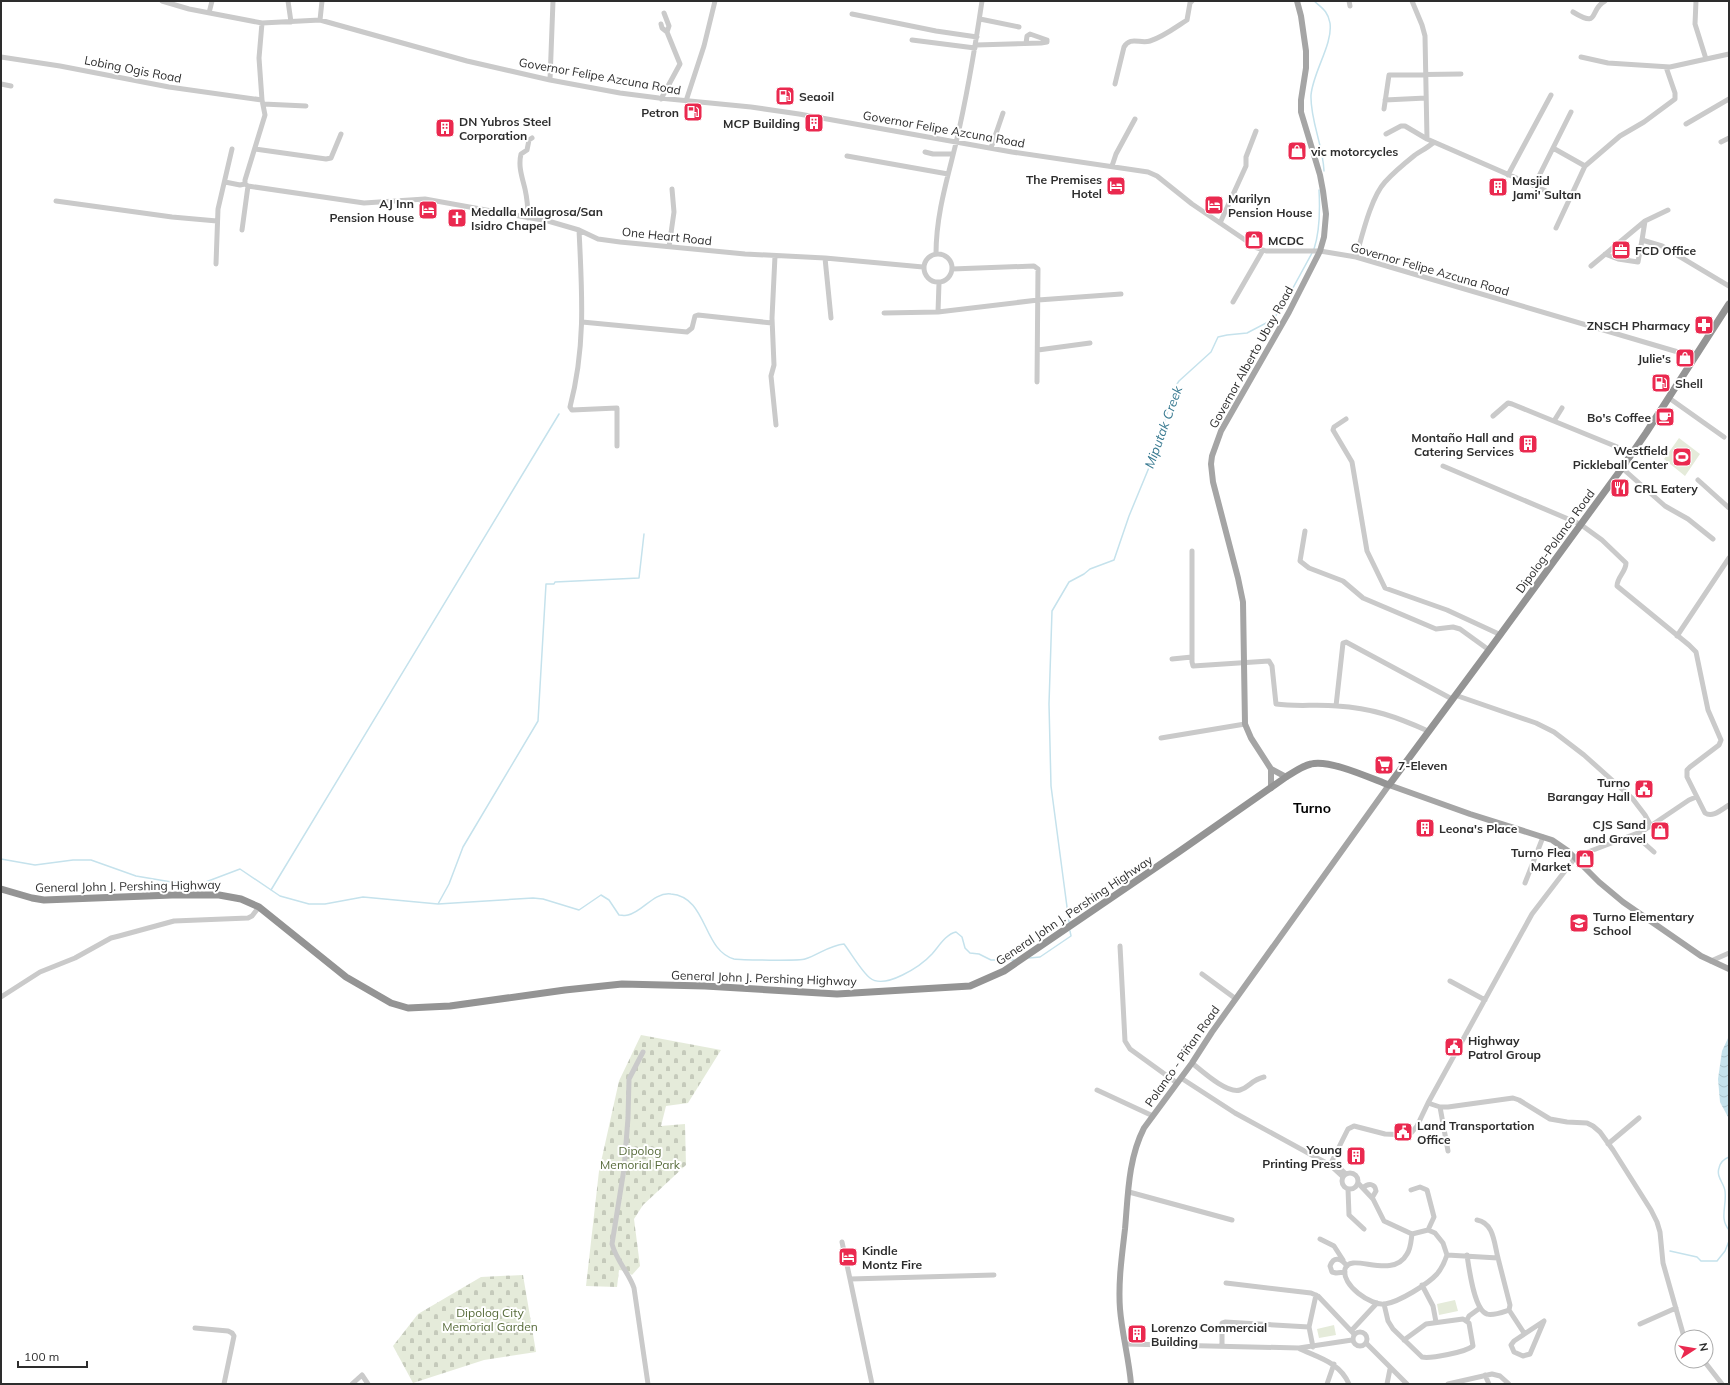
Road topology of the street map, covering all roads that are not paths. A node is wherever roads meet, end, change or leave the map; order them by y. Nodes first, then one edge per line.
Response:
1 (162, 1) edge
2 (212, 1) edge
3 (288, 1) edge
4 (322, 1) edge
5 (553, 1) edge
6 (715, 1) edge
7 (982, 1) edge
8 (1192, 1) edge
9 (1297, 1) edge
10 (1412, 1) edge
11 (1606, 1) edge
12 (1696, 1) edge
13 (1573, 12) dead end
14 (209, 13) junction
15 (664, 13) dead end
16 (852, 14) dead end
17 (980, 19) junction
18 (320, 20) junction
19 (291, 22) junction
20 (262, 23) junction
21 (661, 24) dead end
22 (1019, 27) dead end
23 (667, 32) junction
24 (977, 37) junction
25 (912, 40) dead end
26 (1026, 43) dead end
27 (976, 47) junction
28 (1729, 54) edge
29 (1, 57) edge
30 (1581, 57) dead end
31 (1706, 59) junction
32 (1666, 67) junction
33 (1426, 74) junction
34 (1461, 74) dead end
35 (550, 80) junction
36 (1, 84) edge
37 (1115, 84) dead end
38 (10, 86) dead end
39 (1551, 96) dead end
40 (1426, 98) junction
41 (661, 99) junction
42 (1729, 99) edge
43 (1385, 100) junction
44 (686, 101) junction
45 (262, 102) junction
46 (306, 106) dead end
47 (1384, 109) dead end
48 (1571, 112) dead end
49 (1002, 113) dead end
50 (1135, 119) dead end
51 (1686, 124) dead end
52 (1256, 131) dead end
53 (341, 134) dead end
54 (1386, 134) dead end
55 (532, 138) dead end
56 (1729, 138) edge
57 (1427, 139) junction
58 (956, 141) junction
59 (1721, 142) dead end
60 (1432, 143) junction
61 (991, 148) junction
62 (1553, 148) junction
63 (232, 149) dead end
64 (254, 149) junction
65 (925, 152) dead end
66 (953, 154) junction
67 (847, 156) dead end
68 (1112, 166) junction
69 (1585, 166) junction
70 (948, 174) junction
71 (1508, 174) junction
72 (225, 182) junction
73 (246, 185) junction
74 (1534, 186) junction
75 (672, 189) dead end
76 (1546, 190) dead end
77 (56, 201) dead end
78 (1668, 210) dead end
79 (528, 218) junction
80 (217, 221) junction
81 (1645, 221) junction
82 (1220, 223) junction
83 (1556, 228) dead end
84 (242, 230) dead end
85 (579, 230) junction
86 (1642, 240) junction
87 (669, 247) junction
88 (1263, 250) junction
89 (1318, 251) junction
90 (936, 254) junction
91 (1605, 254) junction
92 (775, 256) junction
93 (1356, 257) junction
94 (825, 258) junction
95 (216, 264) dead end
96 (1592, 266) dead end
97 (923, 267) junction
98 (952, 269) junction
99 (939, 282) junction
100 (1729, 286) edge
101 (1121, 294) dead end
102 (1038, 300) junction
103 (1233, 302) dead end
104 (1729, 304) edge
105 (938, 312) junction
106 (884, 313) dead end
107 (831, 318) dead end
108 (582, 322) junction
109 (772, 323) junction
110 (1090, 343) dead end
111 (1038, 350) junction
112 (1695, 356) junction
113 (1037, 382) dead end
114 (1669, 398) junction
115 (1562, 408) dead end
116 (1493, 416) dead end
117 (1346, 419) dead end
118 (1554, 421) junction
119 (776, 425) dead end
120 (1724, 437) dead end
121 (618, 446) dead end
122 (1632, 453) junction
123 (1443, 466) dead end
124 (1622, 468) junction
125 (1698, 480) dead end
126 (1729, 508) edge
127 (1580, 524) junction
128 (1305, 531) dead end
129 (1714, 539) dead end
130 (1192, 552) dead end
131 (1729, 558) edge
132 (1500, 635) junction
133 (1677, 636) junction
134 (1489, 650) junction
135 (1192, 657) junction
136 (1172, 658) dead end
137 (1244, 663) junction
138 (1453, 697) junction
139 (1336, 706) junction
140 (1246, 724) junction
141 (1428, 731) junction
142 (1161, 738) dead end
143 (1271, 769) junction
144 (1286, 777) junction
145 (1389, 785) junction
146 (1271, 788) junction
147 (1696, 797) junction
148 (1729, 805) edge
149 (1651, 826) junction
150 (1635, 835) junction
151 (1543, 837) junction
152 (1654, 852) dead end
153 (1575, 858) junction
154 (1525, 883) dead end
155 (1, 890) edge
156 (259, 908) junction
157 (1120, 946) dead end
158 (1729, 953) edge
159 (1711, 961) junction
160 (1729, 969) edge
161 (1202, 974) dead end
162 (1450, 981) dead end
163 (1, 997) edge
164 (1236, 999) junction
165 (1485, 1000) junction
166 (643, 1052) dead end
167 (1192, 1063) junction
168 (1264, 1077) dead end
169 (1179, 1081) junction
170 (1097, 1090) dead end
171 (1428, 1103) junction
172 (1440, 1107) junction
173 (1153, 1116) junction
174 (1639, 1118) dead end
175 (1608, 1144) junction
176 (1448, 1151) dead end
177 (1331, 1163) junction
178 (1345, 1175) junction
179 (1358, 1183) junction
180 (1363, 1188) junction
181 (1348, 1189) junction
182 (1411, 1190) dead end
183 (1129, 1192) junction
184 (1372, 1198) junction
185 (1232, 1220) dead end
186 (1477, 1220) dead end
187 (1364, 1229) dead end
188 (1428, 1230) junction
189 (1412, 1234) junction
190 (1320, 1239) dead end
191 (842, 1242) dead end
192 (1447, 1255) junction
193 (1467, 1255) junction
194 (1498, 1258) junction
195 (1343, 1260) junction
196 (1347, 1266) junction
197 (1345, 1272) junction
198 (994, 1275) dead end
199 (850, 1279) junction
200 (1226, 1283) dead end
201 (1422, 1285) junction
202 (1316, 1295) junction
203 (1377, 1303) junction
204 (1384, 1304) junction
205 (1480, 1308) junction
206 (1676, 1308) junction
207 (1509, 1310) junction
208 (1467, 1320) junction
209 (1436, 1322) junction
210 (1640, 1324) dead end
211 (1309, 1327) junction
212 (195, 1328) dead end
213 (1682, 1329) edge
214 (1353, 1332) junction
215 (1524, 1333) junction
216 (1352, 1340) junction
217 (1404, 1340) junction
218 (1366, 1343) junction
219 (1126, 1344) junction
220 (1222, 1346) junction
221 (1313, 1346) junction
222 (1299, 1348) junction
223 (1334, 1364) junction
224 (1390, 1368) junction
225 (1710, 1369) edge
226 (1485, 1375) junction
227 (224, 1384) edge
228 (352, 1384) edge
229 (368, 1384) edge
230 (648, 1384) edge
231 (872, 1384) edge
232 (1131, 1384) edge
233 (1328, 1384) edge
234 (1349, 1384) edge
235 (1387, 1384) edge
236 (1407, 1384) edge
237 (1448, 1384) edge
238 (1489, 1384) edge
239 (1509, 1384) edge
240 (1722, 1384) edge

1 - 14 street, Governor Felipe Azcuna Road
2 - 14 street
3 - 19 street
4 - 18 street
5 - 35 street
6 - 44 street
7 - 17 street
8 - 37 street
9 - 89 main road, Governor Alberto Ubay Road
10 - 33 street
11 - 13 street
12 - 31 street
14 - 20 street, Governor Felipe Azcuna Road
15 - 23 street
16 - 24 street
17 - 22 street
17 - 24 street
18 - 19 street, Governor Felipe Azcuna Road
18 - 35 street, Governor Felipe Azcuna Road
19 - 20 street, Governor Felipe Azcuna Road
20 - 45 street
21 - 23 street
23 - 41 street
24 - 27 street
25 - 27 street
26 - 27 street
27 - 58 street
28 - 31 street
29 - 45 street, Lobing Ogis Road
30 - 32 street
31 - 32 street
32 - 69 street
33 - 34 street
33 - 40 street
33 - 43 street
35 - 41 street, Governor Felipe Azcuna Road
36 - 38 street
39 - 71 street
40 - 43 street
40 - 57 street
41 - 44 street, Governor Felipe Azcuna Road
42 - 51 street
43 - 47 street
44 - 58 street, Governor Felipe Azcuna Road
45 - 46 street, Lobing Ogis Road
45 - 64 street
48 - 62 street
49 - 61 street
50 - 68 street
52 - 82 street
53 - 64 street
54 - 57 street
55 - 79 street
56 - 59 street
57 - 60 street
58 - 61 street, Governor Felipe Azcuna Road
58 - 66 street
60 - 71 street
60 - 93 street
61 - 68 street, Governor Felipe Azcuna Road
62 - 69 street
62 - 74 street
63 - 72 street
64 - 73 street
65 - 66 street
66 - 70 street
67 - 70 street
68 - 82 street, Governor Felipe Azcuna Road
69 - 83 street
70 - 90 street
71 - 74 street
72 - 73 street, One Heart Road
72 - 80 street
73 - 79 street, One Heart Road
73 - 84 street
74 - 76 street
75 - 87 street
77 - 80 street
78 - 81 street
79 - 85 street, One Heart Road
80 - 95 street
81 - 86 street
81 - 91 street
82 - 88 street, Governor Felipe Azcuna Road
85 - 87 street, One Heart Road
85 - 108 street
86 - 91 street
86 - 100 street
87 - 92 street, One Heart Road
88 - 89 street, Governor Felipe Azcuna Road
88 - 103 street
89 - 93 street, Governor Felipe Azcuna Road
89 - 137 main road, Governor Alberto Ubay Road
90 - 97 street
90 - 98 street
91 - 96 street
92 - 94 street, One Heart Road
92 - 109 street
93 - 112 street, Governor Felipe Azcuna Road
94 - 97 street, One Heart Road
94 - 107 street
97 - 99 street
98 - 99 street
98 - 102 street
99 - 105 street
101 - 102 street
102 - 105 street
102 - 111 street
104 - 112 highway, Dipolog-Polanco Road
105 - 106 street
108 - 109 street
108 - 121 street
109 - 119 street
110 - 111 street
111 - 113 street
112 - 114 highway, Dipolog-Polanco Road
114 - 120 street
114 - 122 highway, Dipolog-Polanco Road
115 - 118 street
116 - 118 street
117 - 132 street
118 - 122 street
122 - 124 highway, Dipolog-Polanco Road
123 - 127 street
124 - 127 highway, Dipolog-Polanco Road
124 - 129 street
125 - 126 street
127 - 132 highway, Dipolog-Polanco Road
127 - 133 street
128 - 134 street
130 - 135 street
131 - 133 street
132 - 134 highway, Dipolog-Polanco Road
133 - 147 street
134 - 138 highway, Dipolog-Polanco Road
135 - 136 street
135 - 137 street
137 - 139 street
137 - 140 main road, Governor Alberto Ubay Road
138 - 139 street
138 - 141 highway, Dipolog-Polanco Road
138 - 149 street
139 - 141 street
140 - 142 street
140 - 143 main road, Governor Alberto Ubay Road
141 - 145 highway, Dipolog-Polanco Road
143 - 144 main road, Governor Alberto Ubay Road
143 - 146 main road
144 - 145 highway, General John J. Pershing Highway
144 - 146 highway, General John J. Pershing Highway
145 - 151 main road, General John J. Pershing Highway
145 - 164 main road, Polanco - Piñan Road
146 - 156 highway, General John J. Pershing Highway
147 - 148 street
147 - 149 street
149 - 150 street
150 - 152 street
150 - 153 street
151 - 153 main road, General John J. Pershing Highway
151 - 154 street
153 - 159 main road, General John J. Pershing Highway
153 - 165 street
155 - 156 highway, General John J. Pershing Highway
156 - 163 street
157 - 169 street
158 - 159 street
159 - 160 main road, General John J. Pershing Highway
161 - 164 street
162 - 165 street
164 - 167 main road, Polanco - Piñan Road
165 - 171 street
166 - 230 street
167 - 168 street
167 - 169 main road, Polanco - Piñan Road
169 - 173 main road, Polanco - Piñan Road
169 - 177 street
170 - 173 street
171 - 172 street
171 - 177 street
172 - 175 street
172 - 176 street
173 - 183 main road, Polanco - Piñan Road
174 - 175 street
175 - 206 street
177 - 178 street
178 - 179 street
178 - 181 street
179 - 180 street
179 - 181 street
180 - 184 street
180 - 184 street
181 - 187 street
182 - 188 street
183 - 185 street
183 - 219 main road, Polanco - Piñan Road
184 - 189 street
186 - 194 street
188 - 189 street
188 - 192 street
189 - 196 street
190 - 195 street
191 - 199 street
192 - 193 street
192 - 201 street
193 - 194 street
193 - 205 street
194 - 207 street
195 - 196 street
195 - 197 street
196 - 197 street
197 - 203 street
198 - 199 street
199 - 231 street
200 - 202 street
201 - 204 street
201 - 209 street
202 - 211 street
202 - 214 street
203 - 204 street
203 - 214 street
204 - 217 street
205 - 207 street
205 - 208 street
206 - 210 street
206 - 213 street
207 - 215 street
208 - 209 street
208 - 217 street
209 - 217 street
211 - 220 street
211 - 221 street
212 - 227 street
214 - 216 street
214 - 218 street
215 - 215 street
216 - 218 street
216 - 221 street
218 - 224 street
219 - 220 street
219 - 232 main road, Polanco - Piñan Road
220 - 222 street
221 - 222 street
222 - 223 street
223 - 233 street
223 - 234 street
224 - 235 street
224 - 236 street
225 - 240 street
226 - 237 street
226 - 238 street
226 - 239 street
228 - 229 street

